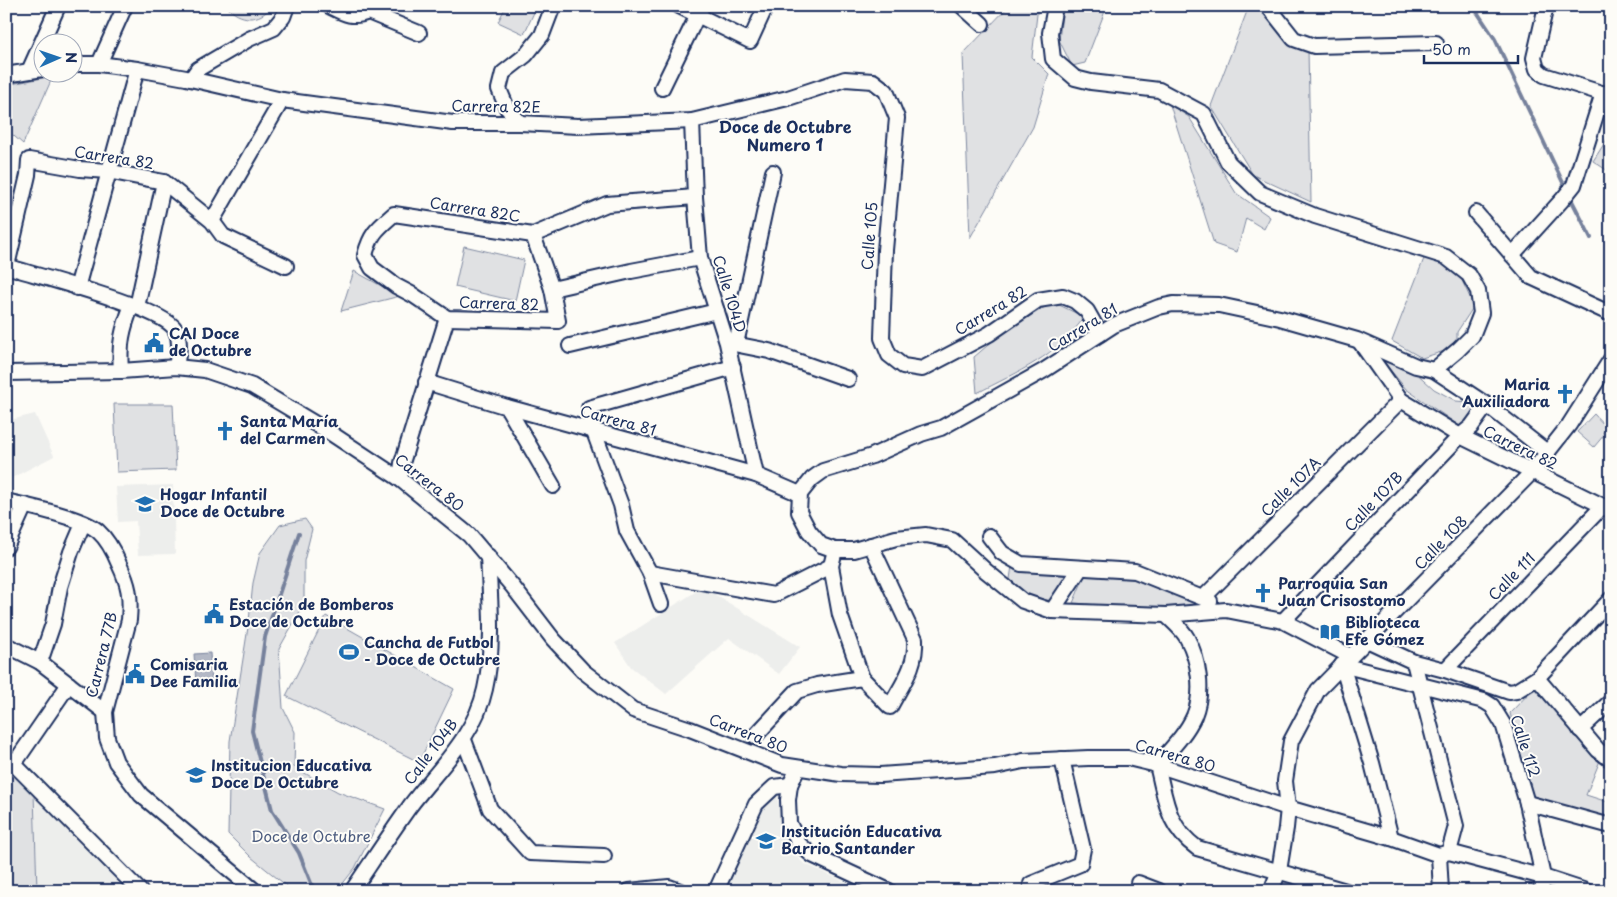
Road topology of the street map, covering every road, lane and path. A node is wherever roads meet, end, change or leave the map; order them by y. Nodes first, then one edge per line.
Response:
1 (58, 6) edge
2 (125, 6) edge
3 (287, 6) edge
4 (329, 6) edge
5 (553, 6) edge
6 (679, 6) edge
7 (766, 6) edge
8 (962, 6) edge
9 (1055, 6) edge
10 (1268, 6) edge
11 (1546, 6) edge
12 (700, 11) edge
13 (982, 24) dead end
14 (49, 32) edge
15 (419, 33) dead end
16 (1436, 43) dead end
17 (82, 64) edge
18 (99, 64) junction
19 (137, 69) junction
20 (32, 71) edge
21 (6, 75) edge
22 (191, 79) junction
23 (662, 88) dead end
24 (1607, 95) edge
25 (282, 100) junction
26 (897, 118) joint
27 (692, 121) junction
28 (520, 123) junction
29 (107, 171) junction
30 (773, 172) dead end
31 (164, 182) junction
32 (695, 197) junction
33 (394, 214) joint
34 (1476, 214) dead end
35 (212, 221) junction
36 (533, 235) junction
37 (1512, 255) junction
38 (700, 258) junction
39 (7, 266) edge
40 (286, 266) dead end
41 (77, 288) junction
42 (552, 289) junction
43 (135, 306) junction
44 (718, 311) junction
45 (1611, 314) edge
46 (447, 318) junction
47 (1100, 334) junction
48 (1360, 342) junction
49 (732, 344) junction
50 (570, 346) dead end
51 (889, 355) joint
52 (1611, 359) edge
53 (176, 367) junction
54 (733, 367) junction
55 (1434, 370) junction
56 (120, 371) junction
57 (6, 374) edge
58 (848, 379) dead end
59 (426, 382) junction
60 (1401, 400) junction
61 (1487, 405) junction
62 (507, 407) junction
63 (594, 432) junction
64 (1460, 436) junction
65 (1548, 453) junction
66 (1532, 472) junction
67 (756, 474) junction
68 (400, 479) junction
69 (553, 486) dead end
70 (800, 494) junction
71 (6, 501) edge
72 (25, 506) junction
73 (1607, 508) edge
74 (83, 524) junction
75 (990, 536) dead end
76 (872, 545) junction
77 (6, 547) edge
78 (835, 550) junction
79 (488, 556) junction
80 (831, 566) junction
81 (1080, 569) junction
82 (650, 573) junction
83 (1204, 597) junction
84 (1611, 599) edge
85 (661, 604) dead end
86 (1226, 610) junction
87 (1052, 611) junction
88 (1166, 615) junction
89 (1284, 621) junction
90 (1368, 641) junction
91 (6, 645) edge
92 (1346, 660) junction
93 (40, 662) junction
94 (1414, 662) junction
95 (1445, 670) junction
96 (862, 678) junction
97 (1537, 678) junction
98 (69, 684) junction
99 (1420, 686) junction
100 (1611, 701) edge
101 (105, 712) junction
102 (1580, 730) junction
103 (755, 736) dead end
104 (464, 740) junction
105 (1062, 759) junction
106 (10, 760) edge
107 (1611, 760) edge
108 (1157, 765) junction
109 (798, 768) junction
110 (790, 786) junction
111 (1527, 803) junction
112 (1288, 808) junction
113 (1611, 826) edge
114 (1391, 838) junction
115 (1444, 854) junction
116 (604, 856) dead end
117 (1279, 872) junction
118 (1138, 883) dead end
119 (1542, 884) edge
120 (1031, 887) edge
121 (140, 891) edge
122 (255, 891) edge
123 (352, 891) edge
124 (629, 891) edge
125 (680, 891) edge
126 (716, 891) edge
127 (889, 891) edge
128 (1159, 891) edge
129 (1271, 891) edge
130 (1346, 891) edge
131 (1442, 891) edge
132 (1586, 891) edge

1 - 14 street
2 - 18 street
3 - 22 street
4 - 15 street
5 - 28 street
6 - 12 street
7 - 12 street
8 - 13 street
9 - 55 street
10 - 16 street
11 - 24 street
12 - 23 street
17 - 18 street, Carrera 82E
18 - 19 street, Carrera 82E
19 - 22 street, Carrera 82E
19 - 29 street
20 - 21 street
22 - 25 street, Carrera 82E
24 - 37 street
25 - 28 street, Carrera 82E
25 - 35 street
26 - 27 street, Carrera 82E
26 - 51 street, Calle 105
27 - 28 street, Carrera 82E
27 - 32 street, Calle 104D
29 - 31 street, Carrera 82
29 - 39 street, Carrera 82
29 - 41 street
30 - 49 street
31 - 35 street, Carrera 82
31 - 43 street
32 - 36 street, Carrera 82C
32 - 38 street, Calle 104D
33 - 36 street, Carrera 82C
33 - 46 street, Carrera 82
34 - 37 street
35 - 40 street, Carrera 82
36 - 42 street
37 - 45 street
38 - 42 street
38 - 44 street, Calle 104D
39 - 41 street
41 - 43 street
42 - 46 street, Carrera 82
43 - 53 street
43 - 56 street
44 - 49 street, Calle 104D
44 - 50 street
46 - 59 street
47 - 48 street, Carrera 81
47 - 51 street, Carrera 82
47 - 70 street, Carrera 81
48 - 55 street, Carrera 81
48 - 60 street, Carrera 82
49 - 54 street, Calle 104D
49 - 58 street
52 - 65 street, Calle 108
53 - 56 street, Carrera 80
53 - 68 street, Carrera 80
54 - 63 street
54 - 67 street, Calle 104D
55 - 61 street, Carrera 82
56 - 57 street, Carrera 80
59 - 62 street, Carrera 81
59 - 68 street
60 - 64 street, Carrera 82
60 - 83 street, Calle 107A
61 - 64 street, Calle 107B
61 - 65 street, Carrera 82
62 - 63 street, Carrera 81
62 - 69 street
63 - 67 street, Carrera 81
63 - 82 street
64 - 66 street, Carrera 82
64 - 89 street, Calle 107B
65 - 66 street, Calle 108
66 - 73 street, Carrera 82
66 - 90 street, Calle 108
67 - 70 street, Carrera 81
68 - 79 street, Carrera 80
70 - 78 street
71 - 72 street, Carrera 77B
72 - 74 street, Carrera 77B
72 - 77 street
73 - 95 street, Calle 111
74 - 93 street
74 - 101 street, Carrera 77B
75 - 81 street
76 - 78 street
76 - 87 street
76 - 96 street
78 - 80 street
79 - 104 street, Calle 104B
79 - 109 street, Carrera 80
80 - 82 street
80 - 96 street
81 - 83 street
81 - 87 street
82 - 85 street
83 - 86 street
84 - 97 street
86 - 88 street
86 - 89 street
87 - 88 street
88 - 108 street
89 - 92 street
90 - 92 street, Calle 108
90 - 94 street
91 - 93 street, Carrera 77B
92 - 99 street, Calle 112
92 - 112 street, Calle 108
92 - 114 street
93 - 98 street, Carrera 77B
94 - 95 street
94 - 99 street
95 - 97 street
96 - 103 street
97 - 102 street
98 - 101 street, Carrera 77B
98 - 106 street
99 - 111 street, Calle 112
99 - 115 street
100 - 102 street
101 - 122 street, Carrera 77B
102 - 107 street
104 - 116 street
104 - 123 street, Calle 104B
105 - 108 street, Carrera 80
105 - 109 street, Carrera 80
105 - 120 street
106 - 121 street
108 - 112 street, Carrera 80
108 - 117 street
109 - 110 street
110 - 126 street
110 - 127 street
111 - 113 street
111 - 119 street, Calle 112
112 - 114 street, Carrera 80
112 - 117 street, Calle 108
114 - 115 street, Carrera 80
115 - 119 street, Carrera 80
115 - 131 street
117 - 129 street, Calle 108
117 - 130 street
118 - 128 street
119 - 132 street, Carrera 80
124 - 125 street

